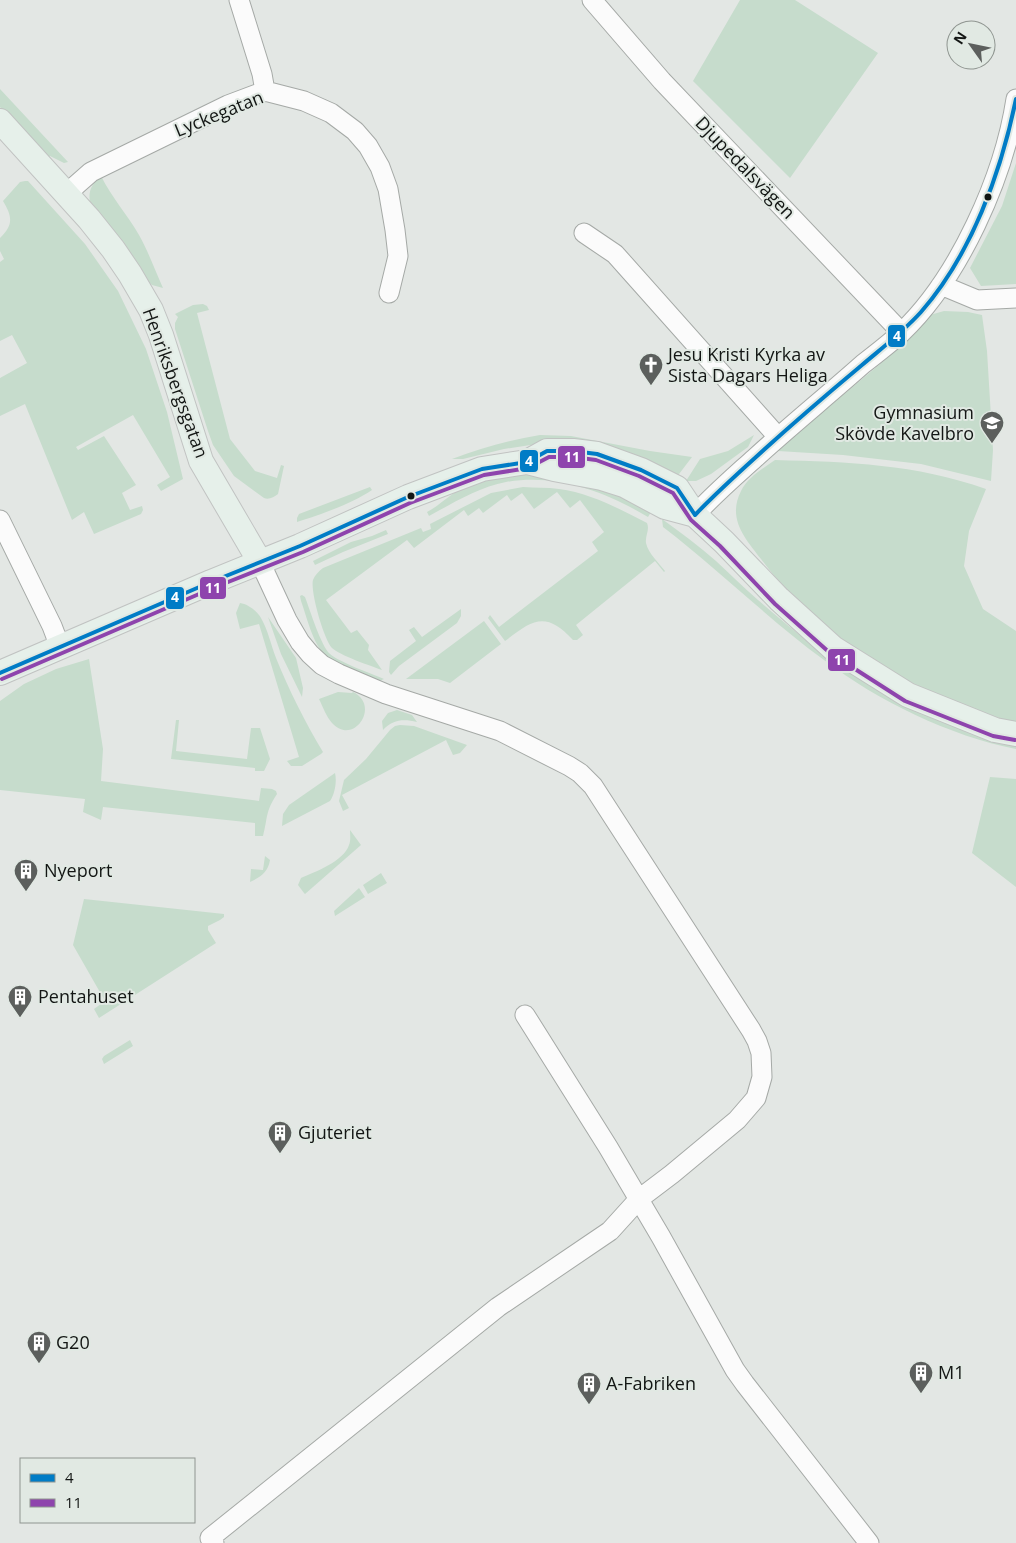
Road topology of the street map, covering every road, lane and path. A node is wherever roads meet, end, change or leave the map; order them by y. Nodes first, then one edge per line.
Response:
1 (239, 0) edge
2 (592, 0) edge
3 (265, 91) junction
4 (1016, 99) edge
5 (0, 121) edge
6 (66, 194) junction
7 (584, 233) dead end
8 (941, 285) junction
9 (389, 293) dead end
10 (1016, 298) edge
11 (901, 332) junction
12 (778, 437) junction
13 (695, 515) junction
14 (0, 520) edge
15 (260, 562) junction
16 (60, 647) junction
17 (0, 672) edge
18 (1016, 734) edge
19 (525, 1015) dead end
20 (639, 1198) junction
21 (214, 1543) edge
22 (869, 1543) edge

1 - 3 street
2 - 11 street, Djupedalsvägen
3 - 6 street, Lyckegatan
3 - 9 street, Lyckegatan
4 - 8 street
5 - 6 main road, Henriksbergsgatan
6 - 15 main road, Henriksbergsgatan
7 - 12 street
8 - 10 street
8 - 11 street
11 - 12 street
12 - 13 street
13 - 15 main road
13 - 18 main road
14 - 16 street
15 - 16 main road
15 - 20 street
16 - 17 main road
19 - 20 street
20 - 21 street
20 - 22 street

